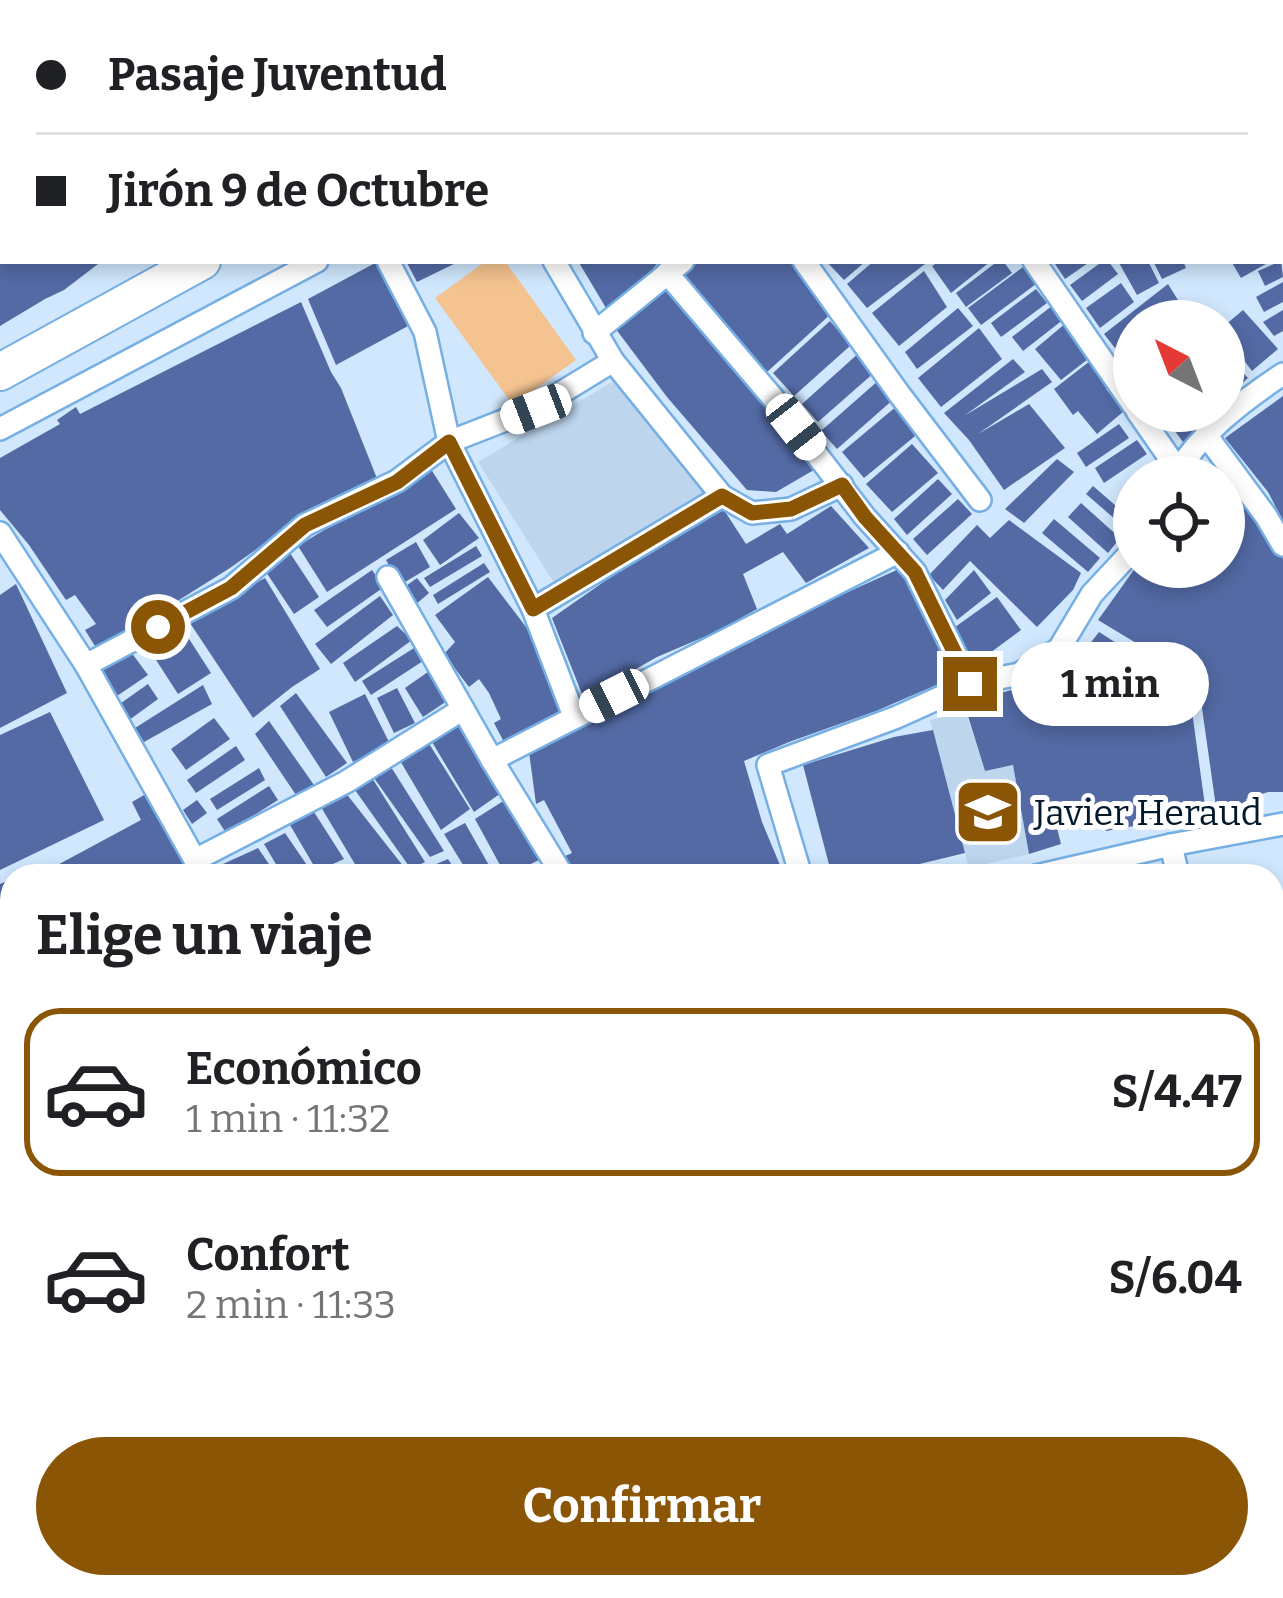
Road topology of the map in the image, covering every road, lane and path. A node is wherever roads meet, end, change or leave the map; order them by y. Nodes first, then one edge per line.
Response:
1 (196, 264) edge
2 (311, 264) edge
3 (390, 264) edge
4 (556, 264) edge
5 (806, 264) edge
6 (1036, 264) edge
7 (675, 267) edge
8 (594, 333) junction
9 (613, 361) junction
10 (0, 371) edge
11 (1283, 374) edge
12 (1113, 376) edge
13 (0, 429) edge
14 (1206, 436) junction
15 (449, 442) junction
16 (1190, 456) edge
17 (842, 485) junction
18 (722, 496) junction
19 (980, 500) dead end
20 (0, 533) edge
21 (1283, 544) edge
22 (898, 552) junction
23 (1113, 571) edge
24 (388, 577) dead end
25 (533, 609) junction
26 (86, 665) junction
27 (970, 684) junction
28 (463, 709) junction
29 (574, 716) junction
30 (492, 760) junction
31 (1283, 824) edge
32 (1172, 845) junction
33 (196, 864) edge
34 (205, 864) edge
35 (556, 864) edge
36 (797, 864) edge
37 (1089, 864) edge
38 (1176, 864) edge

1 - 10 highway
2 - 13 street
3 - 15 street
4 - 8 street
5 - 19 street
6 - 12 street
7 - 8 street
7 - 17 street
8 - 9 street
9 - 15 street
9 - 18 street
11 - 14 street
14 - 16 street
14 - 21 street
15 - 25 street
15 - 26 street
17 - 18 street
17 - 22 street
18 - 25 street
20 - 26 street
22 - 27 street
22 - 29 street
23 - 27 street
24 - 28 street
25 - 29 street
26 - 33 street
27 - 36 street
28 - 30 street
28 - 34 street
29 - 30 street
30 - 35 street
31 - 32 street
32 - 37 street
32 - 38 street

